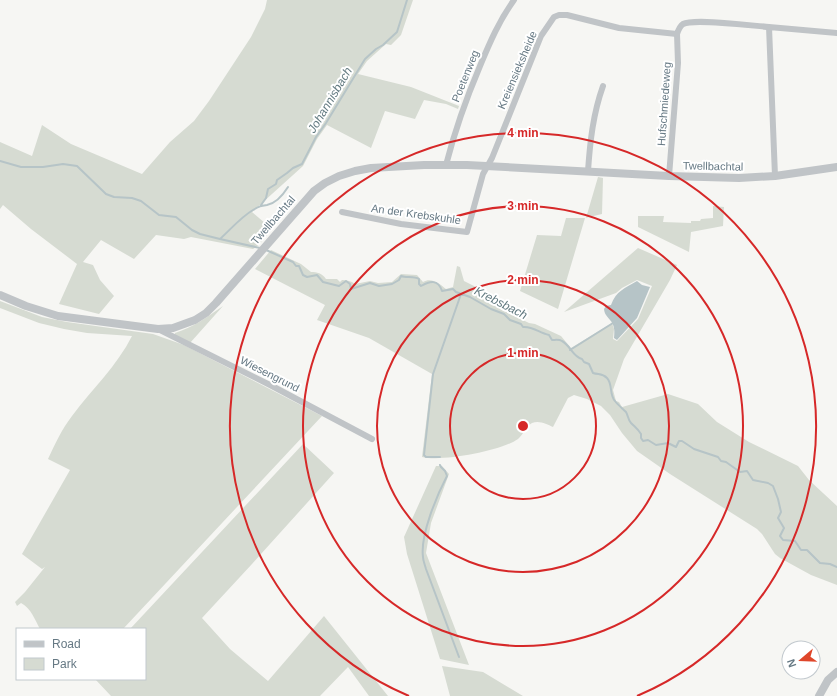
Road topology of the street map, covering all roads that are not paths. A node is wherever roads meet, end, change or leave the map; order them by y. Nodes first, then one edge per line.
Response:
1 (514, 0) edge
2 (769, 28) junction
3 (837, 32) edge
4 (677, 34) junction
5 (603, 86) dead end
6 (446, 164) junction
7 (487, 166) junction
8 (837, 167) edge
9 (588, 171) junction
10 (669, 176) junction
11 (774, 176) junction
12 (342, 212) dead end
13 (0, 295) edge
14 (158, 329) junction
15 (372, 439) dead end
16 (837, 672) edge
17 (818, 696) edge

1 - 6 street, Poetenweg
2 - 3 street
2 - 4 street
2 - 11 street
4 - 7 street, Kreiensieksheide
4 - 10 street, Hufschmiedeweg
5 - 9 street
6 - 7 street, Twellbachtal
6 - 14 street, Twellbachtal
7 - 9 street, Twellbachtal
7 - 12 street, An der Krebskuhle
8 - 11 street, Twellbachtal
9 - 10 street, Twellbachtal
10 - 11 street, Twellbachtal
13 - 14 street, Twellbachtal
14 - 15 street, Wiesengrund
16 - 17 street

